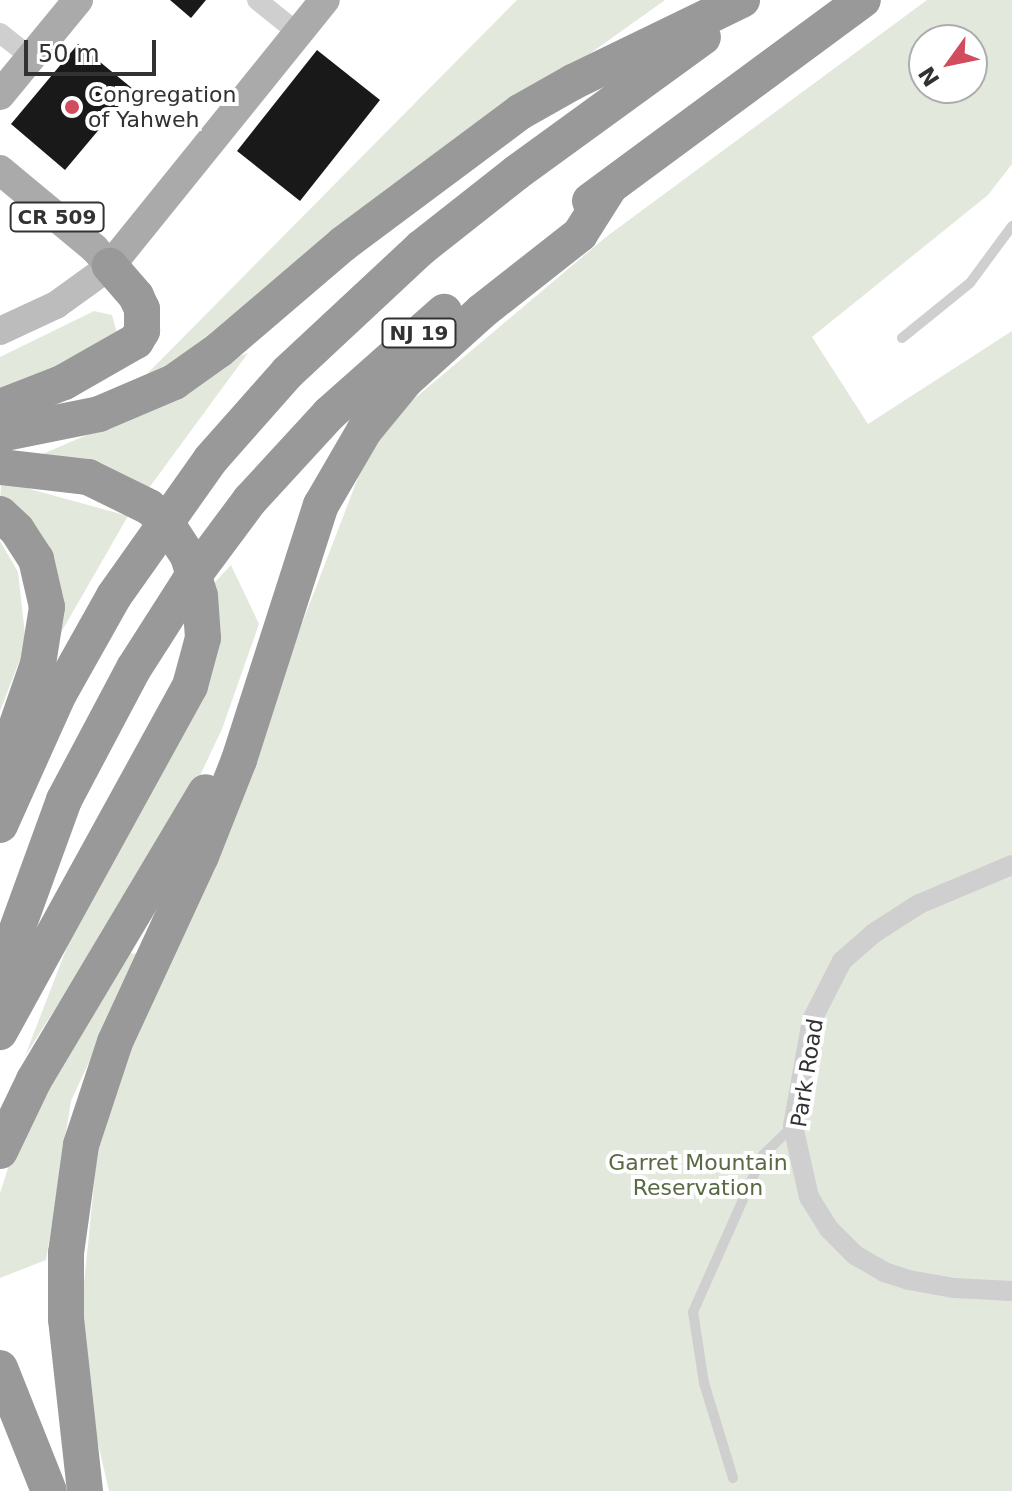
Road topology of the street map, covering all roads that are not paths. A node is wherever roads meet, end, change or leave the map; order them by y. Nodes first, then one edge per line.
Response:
1 (78, 0) edge
2 (257, 0) edge
3 (325, 0) edge
4 (742, 0) edge
5 (755, 0) edge
6 (863, 0) edge
7 (0, 33) edge
8 (298, 33) junction
9 (31, 57) junction
10 (0, 95) edge
11 (0, 170) edge
12 (609, 188) junction
13 (1012, 226) edge
14 (110, 266) junction
15 (0, 331) edge
16 (902, 338) dead end
17 (0, 407) edge
18 (0, 434) edge
19 (0, 467) edge
20 (0, 514) edge
21 (280, 629) junction
22 (0, 773) edge
23 (0, 825) edge
24 (1012, 865) edge
25 (0, 976) edge
26 (0, 1032) edge
27 (793, 1126) junction
28 (0, 1151) edge
29 (1012, 1291) edge
30 (0, 1368) edge
31 (733, 1478) dead end
32 (49, 1491) edge
33 (85, 1491) edge

1 - 9 main road
2 - 8 street
3 - 8 main road, CR 509
4 - 18 highway
5 - 23 highway, NJ 19, bridge
6 - 12 highway, NJ 19
7 - 9 street
8 - 14 main road, CR 509
9 - 10 main road
11 - 14 main road, CR 509
12 - 21 highway
12 - 25 highway, NJ 19, bridge
13 - 16 lane
14 - 15 street
14 - 17 highway
19 - 26 highway
20 - 22 highway
21 - 28 highway
21 - 33 highway
24 - 27 street, Park Road
27 - 29 street, Park Road
27 - 31 lane
30 - 32 highway

